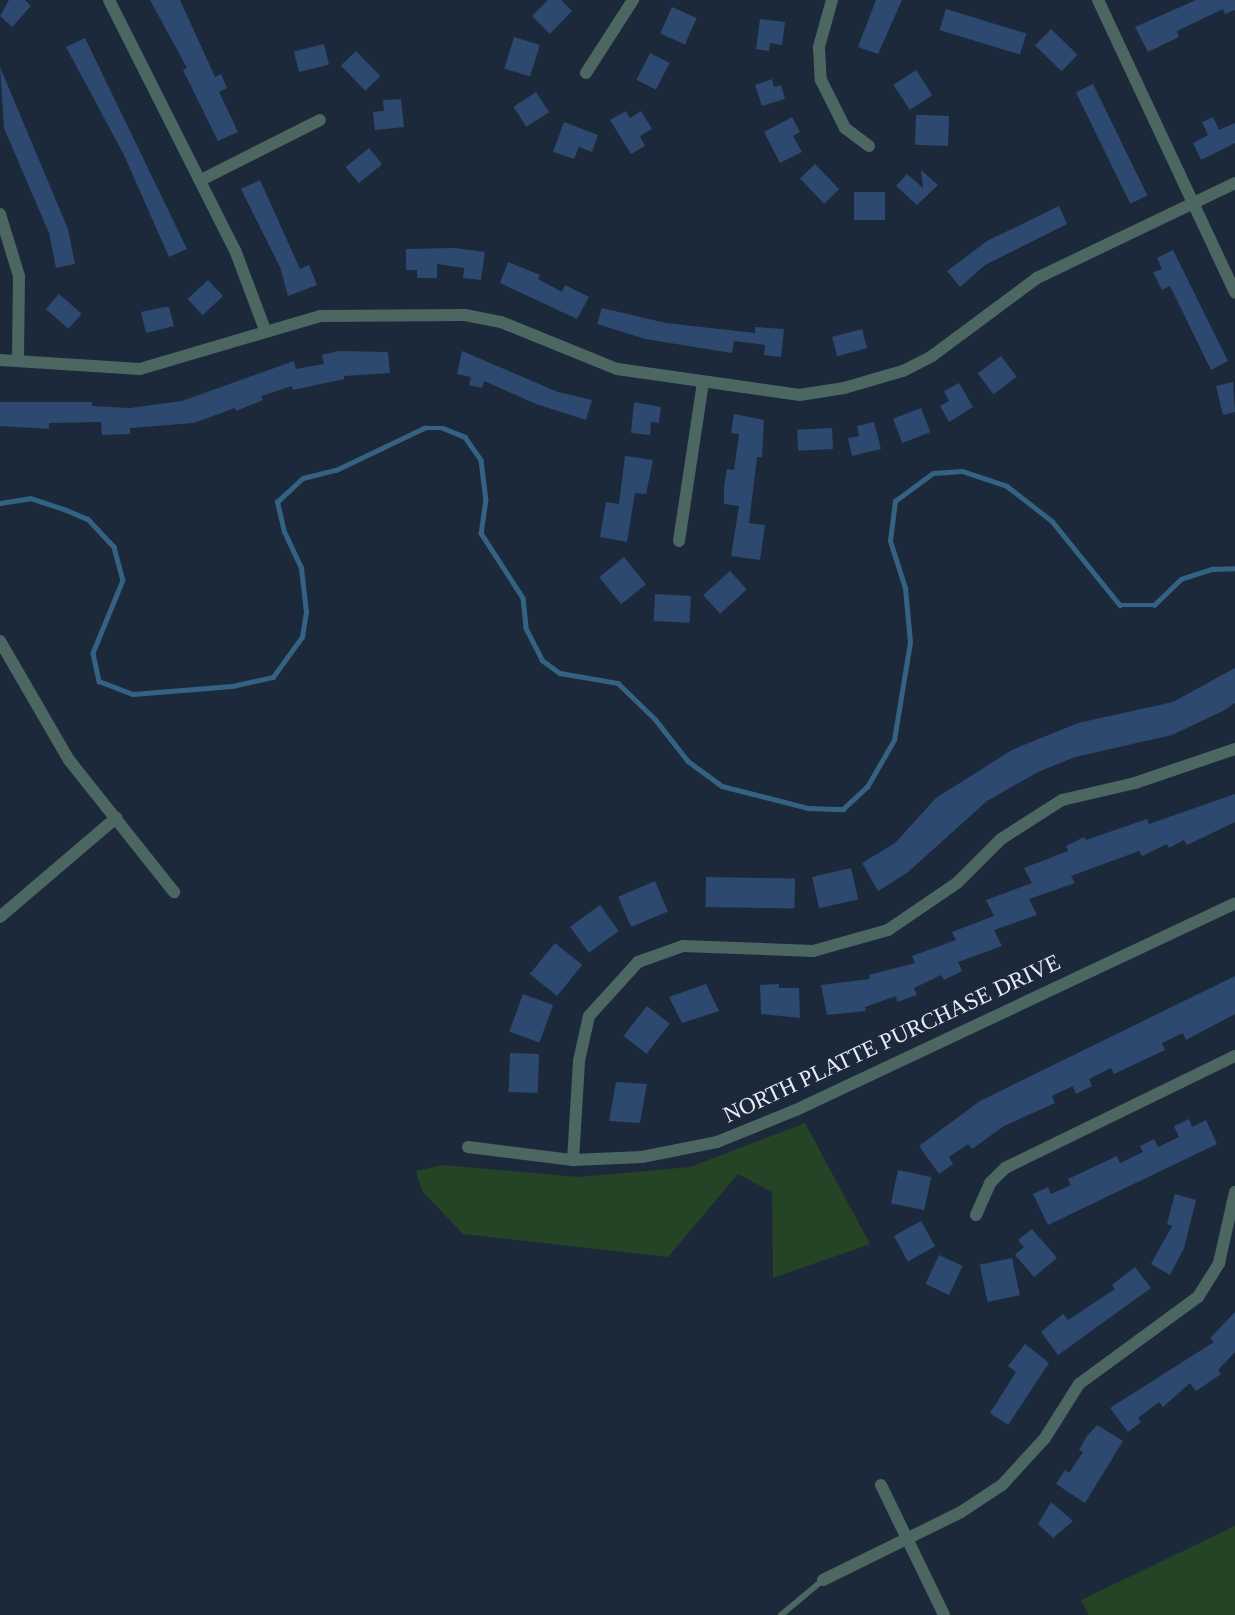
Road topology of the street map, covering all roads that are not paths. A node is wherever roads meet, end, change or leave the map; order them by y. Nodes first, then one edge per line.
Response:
1 (108, 0) edge
2 (633, 0) edge
3 (832, 0) edge
4 (1098, 0) edge
5 (586, 73) dead end
6 (320, 120) dead end
7 (869, 146) dead end
8 (201, 180) junction
9 (1235, 183) edge
10 (1194, 204) junction
11 (0, 214) edge
12 (1235, 292) edge
13 (265, 330) junction
14 (0, 360) edge
15 (18, 360) junction
16 (703, 383) junction
17 (679, 541) dead end
18 (0, 641) edge
19 (1235, 749) edge
20 (116, 818) junction
21 (174, 892) dead end
22 (1235, 903) edge
23 (0, 917) edge
24 (1234, 1061) edge
25 (468, 1146) dead end
26 (573, 1160) junction
27 (1235, 1192) edge
28 (976, 1214) dead end
29 (881, 1485) dead end
30 (906, 1538) junction
31 (823, 1580) joint
32 (781, 1615) edge
33 (944, 1615) edge

1 - 8 street
2 - 5 street
3 - 7 street
4 - 10 street
6 - 8 street
8 - 13 street
9 - 10 street
10 - 12 street
10 - 16 street
11 - 15 street
13 - 15 street
13 - 16 street
14 - 15 street
16 - 17 street
18 - 20 street
19 - 26 street
20 - 21 street
20 - 23 street
22 - 26 street, NORTH PLATTE PURCHASE DRIVE
24 - 28 street
25 - 26 street, NORTH PLATTE PURCHASE DRIVE
27 - 30 street
29 - 30 street
30 - 31 street
30 - 33 street
31 - 32 lane

